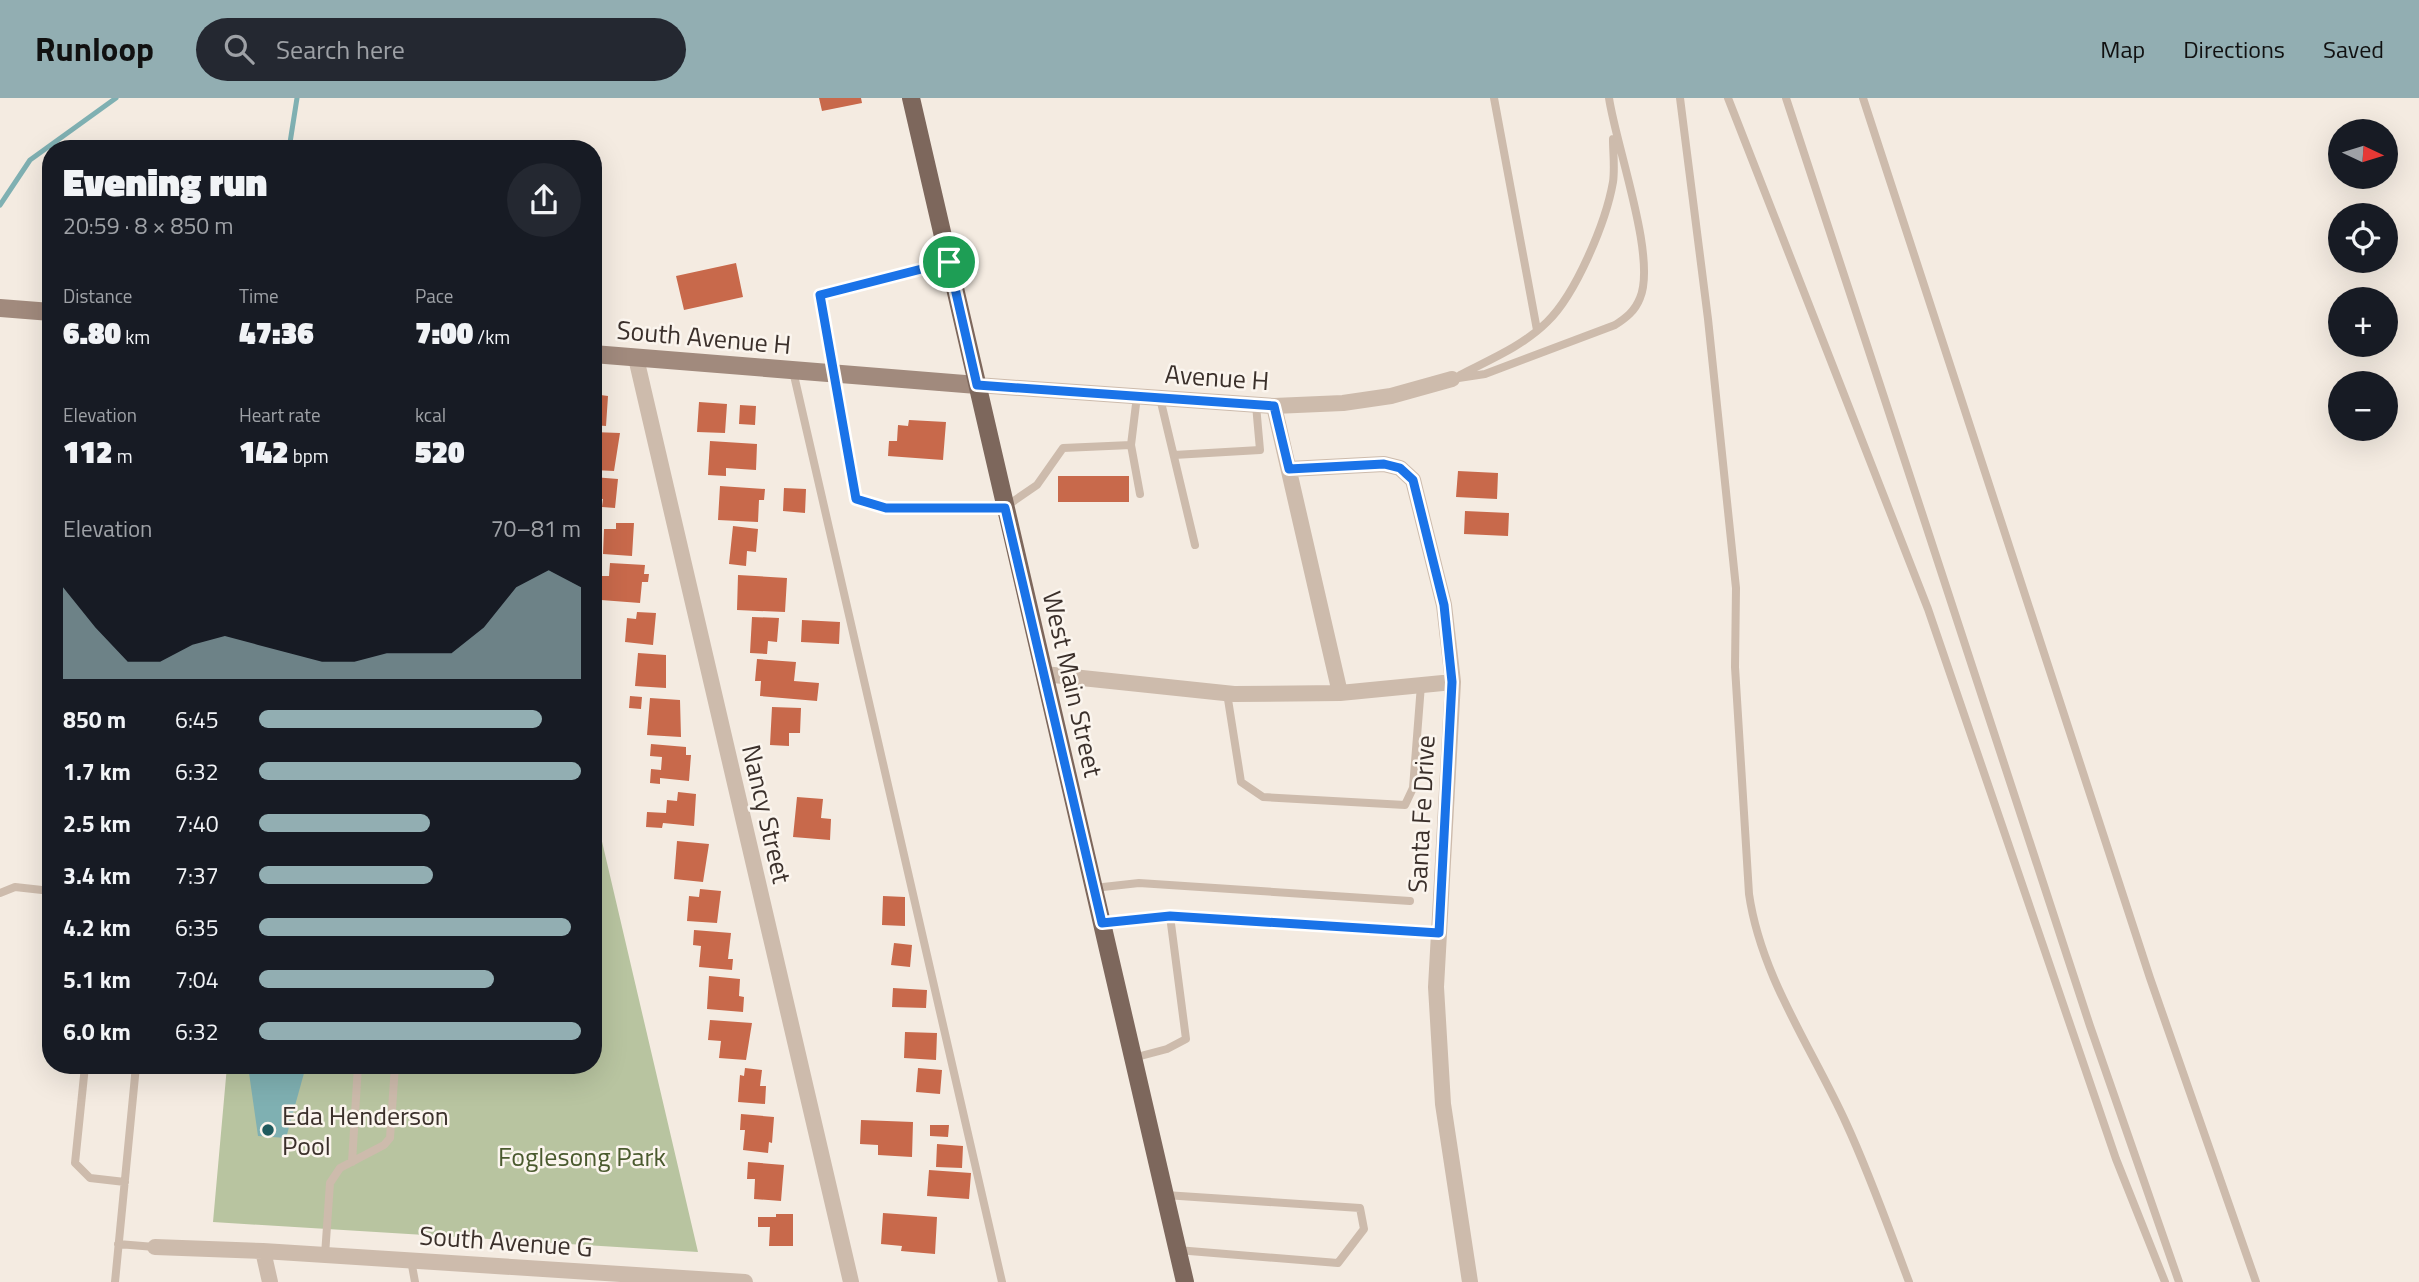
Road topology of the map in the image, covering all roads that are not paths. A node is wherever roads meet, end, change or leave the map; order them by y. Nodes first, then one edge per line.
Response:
1 (911, 98) edge
2 (1494, 98) edge
3 (1609, 98) edge
4 (1680, 98) edge
5 (1728, 98) edge
6 (1786, 98) edge
7 (1863, 98) edge
8 (1612, 122) junction
9 (949, 262) junction
10 (0, 308) edge
11 (42, 311) edge
12 (1537, 330) junction
13 (602, 355) edge
14 (636, 358) junction
15 (793, 372) junction
16 (836, 375) junction
17 (1452, 379) junction
18 (977, 385) junction
19 (1137, 396) junction
20 (1160, 398) junction
21 (1256, 405) junction
22 (1274, 406) junction
23 (1131, 445) junction
24 (1174, 455) junction
25 (1289, 469) junction
26 (1140, 494) dead end
27 (1005, 508) junction
28 (1195, 545) dead end
29 (1044, 674) junction
30 (1452, 682) junction
31 (1421, 685) junction
32 (1227, 693) junction
33 (1340, 693) junction
34 (1094, 888) junction
35 (42, 890) edge
36 (0, 893) edge
37 (1410, 901) dead end
38 (1170, 916) junction
39 (1102, 923) junction
40 (1439, 933) junction
41 (1133, 1058) junction
42 (84, 1074) edge
43 (135, 1074) edge
44 (358, 1074) edge
45 (394, 1074) edge
46 (352, 1162) junction
47 (124, 1182) junction
48 (1165, 1195) junction
49 (118, 1244) junction
50 (155, 1247) joint
51 (1177, 1250) junction
52 (263, 1251) junction
53 (325, 1255) junction
54 (411, 1260) junction
55 (560, 1275) edge
56 (703, 1280) edge
57 (115, 1282) edge
58 (270, 1282) edge
59 (415, 1282) edge
60 (745, 1282) edge
61 (851, 1282) edge
62 (1002, 1282) edge
63 (1185, 1282) edge
64 (1469, 1282) edge
65 (1909, 1282) edge
66 (2165, 1282) edge
67 (2179, 1282) edge
68 (2256, 1282) edge

1 - 9 main road, West Main Street
2 - 12 lane
3 - 8 lane
4 - 65 lane
5 - 66 lane
6 - 67 lane
7 - 68 lane
8 - 12 lane
8 - 17 lane
9 - 16 lane
9 - 18 main road, West Main Street
10 - 11 street
12 - 17 lane
13 - 14 street, South Avenue H
14 - 15 street, South Avenue H
14 - 61 street, Nancy Street
15 - 16 street, South Avenue H
15 - 62 lane
16 - 18 street, South Avenue H
16 - 27 lane
17 - 22 street, Avenue H
18 - 19 street, Avenue H
18 - 27 main road, West Main Street
19 - 20 street, Avenue H
19 - 23 lane
20 - 21 street, Avenue H
20 - 24 lane
21 - 22 street, Avenue H
21 - 24 lane
22 - 25 street
23 - 26 lane
23 - 27 lane
24 - 28 lane
25 - 30 street, Santa Fe Drive
25 - 33 street
27 - 29 main road, West Main Street
29 - 32 street
29 - 34 main road, West Main Street
30 - 31 street
30 - 40 street, Santa Fe Drive
31 - 32 lane
31 - 33 street
32 - 33 street
34 - 37 lane
34 - 39 main road, West Main Street
35 - 36 lane
38 - 39 lane
38 - 40 lane
38 - 41 lane
39 - 41 main road, West Main Street
40 - 64 street, Santa Fe Drive
41 - 48 main road, West Main Street
42 - 47 lane
43 - 47 lane
44 - 46 lane
45 - 46 lane
46 - 53 lane
47 - 49 lane
48 - 51 main road, West Main Street
48 - 51 lane
49 - 50 lane
49 - 57 lane
50 - 52 street, South Avenue G
51 - 63 main road, West Main Street
52 - 53 street, South Avenue G
52 - 58 street
53 - 54 street, South Avenue G
54 - 55 street, South Avenue G
54 - 59 lane
55 - 56 street, South Avenue G
56 - 60 street, South Avenue G

